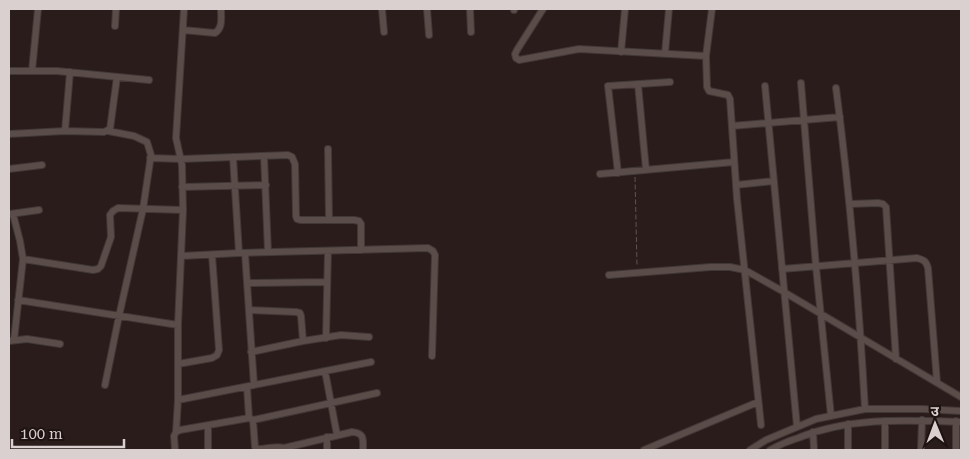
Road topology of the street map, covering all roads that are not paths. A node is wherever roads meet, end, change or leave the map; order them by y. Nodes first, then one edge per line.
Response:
1 (38, 9) edge
2 (116, 9) edge
3 (184, 9) edge
4 (221, 9) edge
5 (382, 9) edge
6 (427, 9) edge
7 (470, 9) edge
8 (543, 9) edge
9 (625, 9) edge
10 (669, 9) edge
11 (712, 9) edge
12 (115, 26) dead end
13 (183, 30) junction
14 (384, 32) dead end
15 (471, 32) dead end
16 (429, 35) dead end
17 (622, 52) junction
18 (665, 53) junction
19 (706, 56) junction
20 (9, 71) edge
21 (32, 71) junction
22 (70, 72) junction
23 (117, 78) junction
24 (149, 80) dead end
25 (670, 82) dead end
26 (801, 83) dead end
27 (638, 84) junction
28 (765, 86) dead end
29 (836, 88) dead end
30 (840, 117) junction
31 (804, 120) junction
32 (768, 123) junction
33 (732, 126) junction
34 (65, 131) junction
35 (108, 131) junction
36 (9, 134) edge
37 (328, 150) dead end
38 (264, 156) junction
39 (233, 157) junction
40 (150, 158) junction
41 (181, 158) junction
42 (734, 162) junction
43 (42, 165) dead end
44 (9, 169) edge
45 (646, 170) junction
46 (618, 173) junction
47 (600, 174) dead end
48 (774, 182) junction
49 (266, 185) junction
50 (736, 185) junction
51 (236, 186) junction
52 (182, 187) junction
53 (850, 204) junction
54 (143, 209) junction
55 (39, 210) dead end
56 (183, 210) junction
57 (11, 214) edge
58 (330, 220) junction
59 (361, 250) junction
60 (328, 251) junction
61 (268, 252) junction
62 (242, 253) junction
63 (212, 254) junction
64 (181, 256) junction
65 (22, 259) junction
66 (890, 261) junction
67 (855, 264) junction
68 (816, 267) junction
69 (745, 270) junction
70 (782, 270) junction
71 (609, 275) dead end
72 (326, 282) junction
73 (247, 283) junction
74 (784, 292) junction
75 (18, 300) junction
76 (249, 310) junction
77 (820, 314) junction
78 (119, 316) junction
79 (178, 325) junction
80 (369, 337) dead end
81 (326, 338) junction
82 (862, 338) junction
83 (11, 340) edge
84 (304, 342) junction
85 (60, 344) dead end
86 (252, 352) junction
87 (432, 356) dead end
88 (896, 359) junction
89 (371, 362) dead end
90 (178, 364) junction
91 (326, 371) junction
92 (937, 382) junction
93 (105, 385) dead end
94 (250, 386) junction
95 (377, 393) dead end
96 (961, 397) edge
97 (178, 400) junction
98 (758, 402) junction
99 (331, 403) junction
100 (865, 410) junction
101 (961, 411) edge
102 (831, 416) junction
103 (251, 419) junction
104 (922, 420) junction
105 (885, 421) junction
106 (959, 421) edge
107 (848, 424) junction
108 (208, 426) junction
109 (761, 426) dead end
110 (797, 427) junction
111 (176, 432) junction
112 (813, 432) junction
113 (337, 435) junction
114 (327, 437) junction
115 (778, 448) edge
116 (284, 449) edge
117 (175, 450) edge
118 (208, 450) edge
119 (256, 450) edge
120 (327, 450) edge
121 (363, 450) edge
122 (644, 450) edge
123 (750, 450) edge
124 (770, 450) edge
125 (814, 450) edge
126 (848, 450) edge
127 (885, 450) edge
128 (921, 450) edge
129 (956, 450) edge

1 - 21 street
2 - 12 street
3 - 13 street
4 - 13 street
5 - 14 street
6 - 16 street
7 - 15 street
8 - 17 street
9 - 17 street
10 - 18 street
11 - 19 street
13 - 41 street
17 - 18 street
18 - 19 street
19 - 33 street
20 - 21 street
21 - 22 street
22 - 23 street
22 - 34 street
23 - 24 street
23 - 35 street
25 - 27 street
26 - 31 street
27 - 45 street
27 - 46 street
28 - 32 street
29 - 30 street
30 - 31 street
30 - 53 street
31 - 32 street
31 - 68 street
32 - 33 street
32 - 48 street
33 - 42 street
34 - 35 street
34 - 36 street
35 - 40 street
37 - 58 street
38 - 39 street
38 - 49 street
38 - 58 street
39 - 41 street
39 - 51 street
40 - 41 street
40 - 54 street
41 - 52 street
42 - 45 street
42 - 50 street
43 - 44 street
45 - 46 street
46 - 47 street
48 - 50 street
48 - 70 street
49 - 51 street
49 - 61 street
50 - 69 street
51 - 52 street
51 - 62 street
52 - 56 street
53 - 66 street
53 - 67 street
54 - 56 street
54 - 65 street
54 - 78 street
55 - 57 street
56 - 64 street
57 - 65 street
58 - 59 street
59 - 60 street
59 - 87 street
60 - 61 street
60 - 72 street
61 - 62 street
62 - 63 street
62 - 73 street
63 - 64 street
63 - 90 street
64 - 79 street
65 - 75 street
66 - 67 street
66 - 88 street
66 - 92 street
67 - 68 street
67 - 82 street
68 - 70 street
68 - 77 street
69 - 71 street
69 - 74 street
69 - 98 street
70 - 74 street
72 - 73 street
72 - 81 street
73 - 76 street
74 - 77 street
74 - 110 street
75 - 78 street
75 - 83 street
76 - 84 street
76 - 86 street
77 - 82 street
77 - 102 street
78 - 79 street
78 - 93 street
79 - 90 street
80 - 81 street
81 - 84 street
82 - 88 street
82 - 100 street
83 - 85 street
84 - 86 street
86 - 94 street
88 - 92 street
89 - 91 street
90 - 97 street
91 - 94 street
91 - 99 street
92 - 96 street
94 - 97 street
94 - 103 street
95 - 99 street
97 - 111 street
98 - 109 street
98 - 122 street
99 - 103 street
99 - 113 street
100 - 101 street
100 - 102 street
102 - 110 street
103 - 108 street
103 - 119 street
104 - 105 street
104 - 106 street
104 - 128 street
105 - 107 street
105 - 127 street
106 - 129 street
107 - 112 street
107 - 126 street
108 - 111 street
108 - 118 street
110 - 123 street
111 - 117 street
112 - 115 street
112 - 125 street
113 - 114 street
113 - 121 street
114 - 116 street
114 - 120 street
115 - 124 street
116 - 119 street

